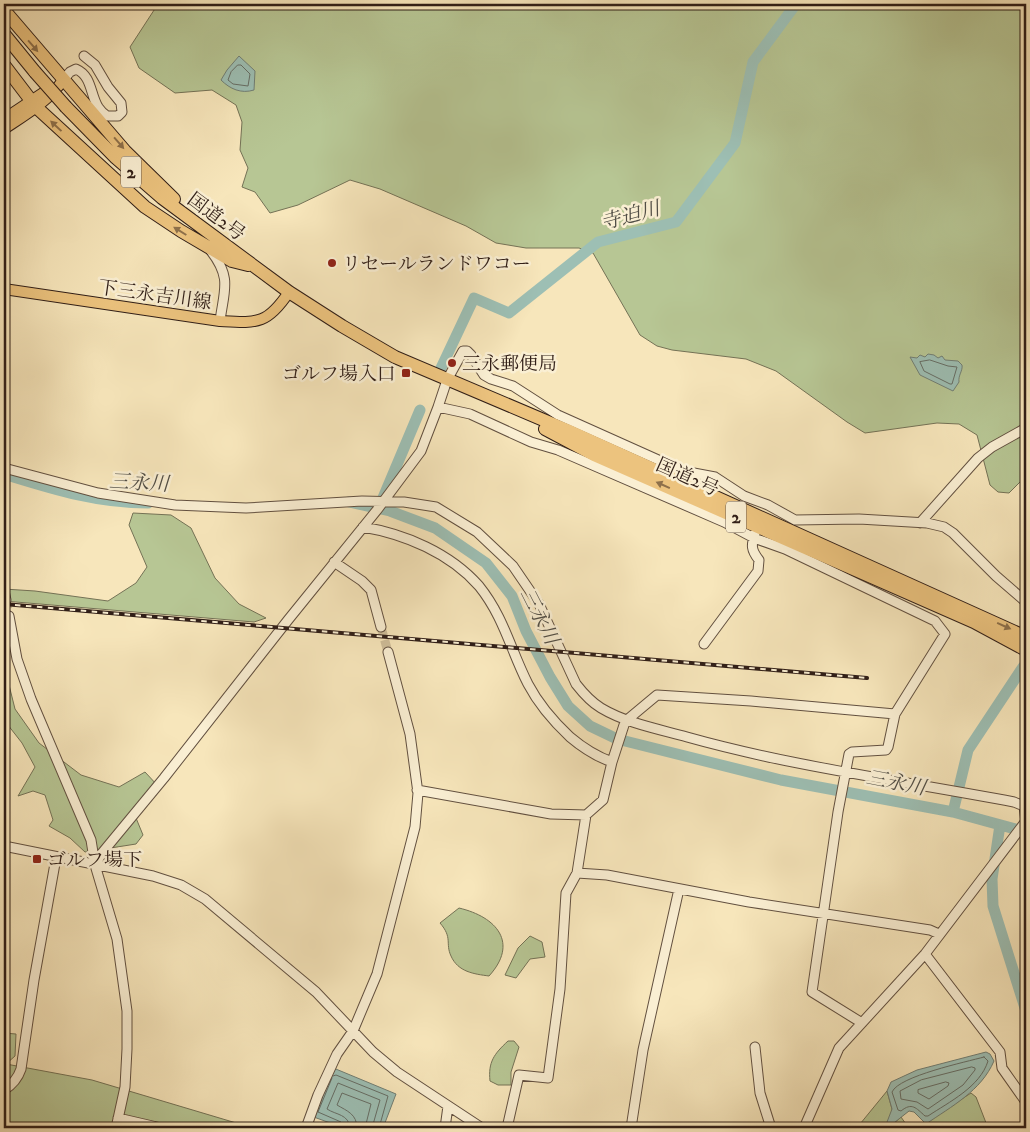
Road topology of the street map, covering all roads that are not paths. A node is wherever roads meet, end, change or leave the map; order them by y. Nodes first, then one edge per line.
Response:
1 (4, 10) edge
2 (4, 34) edge
3 (84, 56) dead end
4 (4, 64) edge
5 (63, 80) junction
6 (33, 104) junction
7 (4, 119) edge
8 (4, 129) edge
9 (204, 229) junction
10 (208, 247) junction
11 (255, 267) junction
12 (4, 289) edge
13 (289, 292) junction
14 (220, 321) junction
15 (447, 380) junction
16 (438, 407) junction
17 (1026, 428) edge
18 (4, 468) edge
19 (382, 502) junction
20 (920, 522) junction
21 (362, 527) junction
22 (755, 534) junction
23 (334, 562) junction
24 (1026, 602) edge
25 (9, 616) tunnel mouth
26 (381, 627) tunnel mouth
27 (1026, 637) edge
28 (704, 644) dead end
29 (1026, 650) edge
30 (388, 652) tunnel mouth
31 (895, 714) junction
32 (625, 722) junction
33 (613, 759) junction
34 (845, 774) junction
35 (417, 790) junction
36 (586, 815) junction
37 (1025, 823) edge
38 (4, 846) edge
39 (56, 858) junction
40 (95, 865) junction
41 (577, 873) junction
42 (679, 889) junction
43 (823, 914) junction
44 (939, 934) junction
45 (925, 954) junction
46 (862, 1023) junction
47 (353, 1031) junction
48 (755, 1048) dead end
49 (4, 1090) edge
50 (1026, 1102) edge
51 (448, 1106) junction
52 (118, 1118) junction
53 (116, 1128) edge
54 (161, 1128) edge
55 (306, 1128) edge
56 (445, 1128) edge
57 (482, 1128) edge
58 (507, 1128) edge
59 (631, 1128) edge
60 (770, 1128) edge
61 (804, 1128) edge

1 -> 5 highway
2 - 9 highway, 国道2号 / 2, bridge
3 - 5 street
4 - 6 highway
5 - 6 main road
5 -> 9 highway
6 - 7 main road
6 - 8 main road
10 -> 6 highway
9 - 11 highway, 国道2号 / 2
10 - 11 highway
10 - 14 street
11 - 13 highway, 国道2号 / 2
12 - 14 main road, 下三永吉川線
13 - 14 main road, 下三永吉川線
13 - 15 highway, 国道2号 / 2
15 - 16 street
15 - 20 street
15 -> 27 highway, 国道2号 / 2
29 -> 15 highway, 国道2号 / 2
16 - 19 street
16 - 22 street
17 - 20 street
18 - 19 street
19 - 21 street
19 - 32 street
20 - 24 street
21 - 23 street
21 - 33 street
22 - 28 street
22 - 31 street
23 - 26 street
23 - 40 street
25 - 40 street
30 - 35 street
31 - 32 street
31 - 34 street
32 - 33 street
32 - 34 street
33 - 36 street
34 - 37 street
34 - 43 street
35 - 36 street
35 - 47 street
36 - 41 street
37 - 44 street
38 - 39 street
39 - 40 street
39 - 49 street
40 - 47 street
40 - 52 street
41 - 42 street
41 - 58 street
42 - 43 street
42 - 59 street
43 - 44 street
43 - 46 street
44 - 45 street
45 - 46 street
45 - 50 street
46 - 61 street
47 - 51 street
47 - 55 street
48 - 60 street
51 - 56 street
51 - 57 street
52 - 53 street
52 - 54 street

